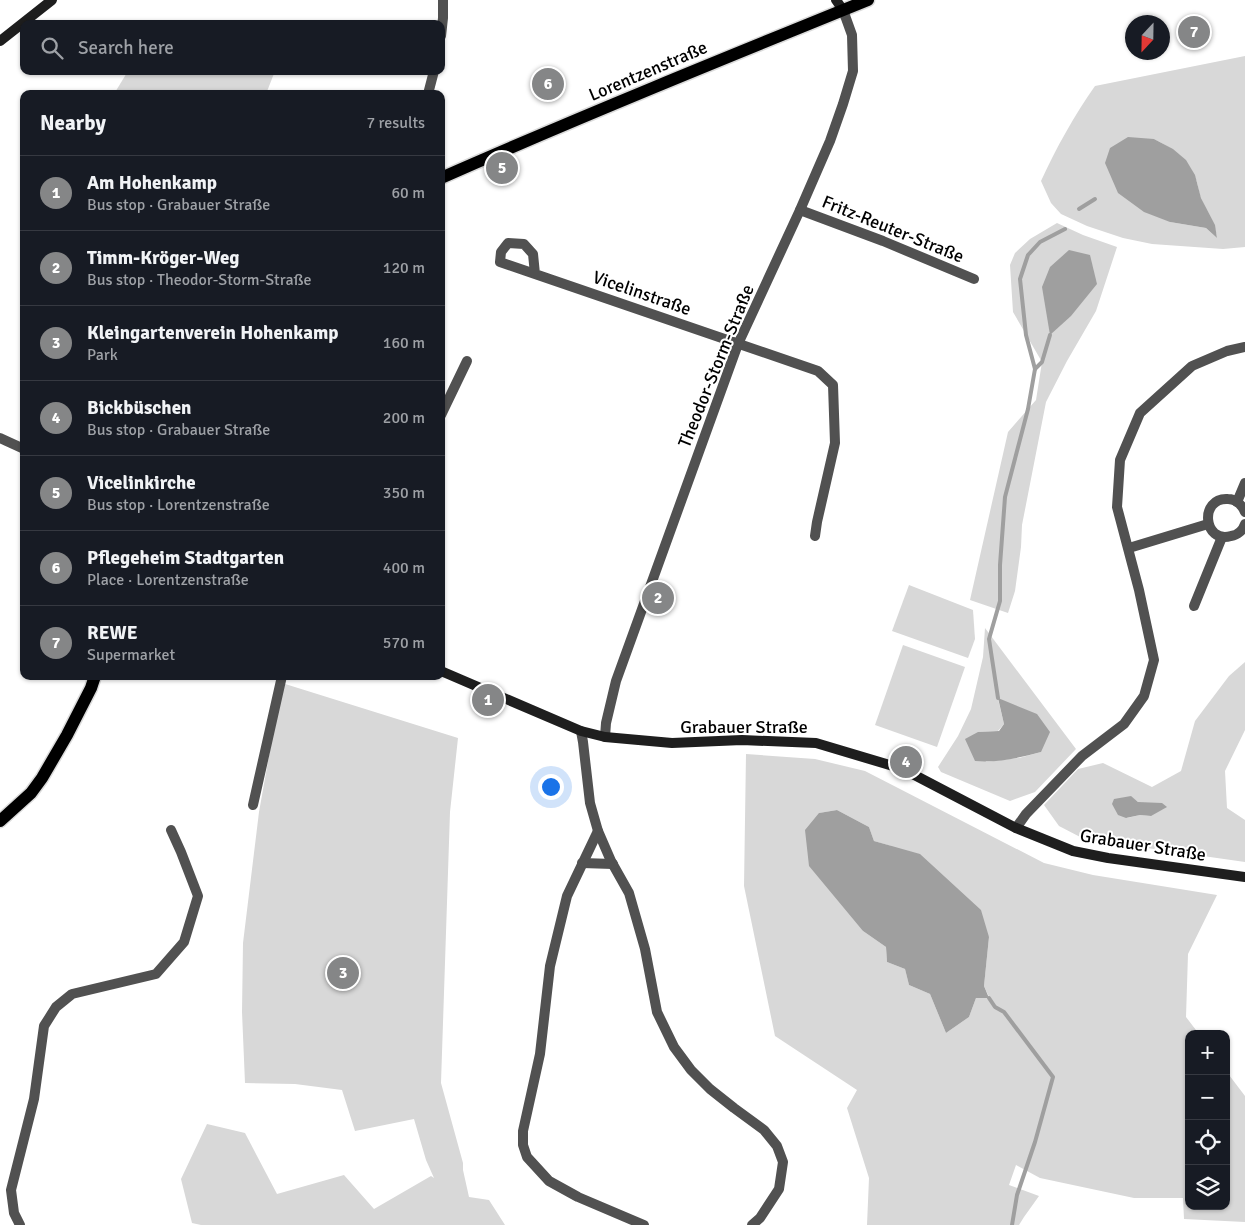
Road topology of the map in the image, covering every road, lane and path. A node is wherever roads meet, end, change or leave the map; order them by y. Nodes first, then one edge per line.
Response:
1 (52, 0) edge
2 (443, 0) edge
3 (868, 0) edge
4 (839, 5) edge
5 (27, 20) edge
6 (444, 20) edge
7 (20, 25) edge
8 (0, 41) edge
9 (433, 75) edge
10 (429, 90) edge
11 (445, 176) edge
12 (800, 210) junction
13 (535, 274) dead end
14 (974, 279) dead end
15 (738, 344) junction
16 (1245, 347) edge
17 (467, 361) dead end
18 (445, 407) edge
19 (0, 438) edge
20 (20, 447) edge
21 (1245, 483) edge
22 (1237, 502) junction
23 (1245, 512) edge
24 (1208, 524) junction
25 (1245, 524) edge
26 (815, 536) dead end
27 (1222, 537) junction
28 (1129, 548) junction
29 (1194, 606) dead end
30 (445, 673) edge
31 (94, 680) edge
32 (281, 680) edge
33 (581, 731) junction
34 (604, 737) junction
35 (253, 805) dead end
36 (0, 821) edge
37 (1016, 828) junction
38 (171, 830) dead end
39 (598, 831) junction
40 (582, 863) junction
41 (613, 864) junction
42 (1245, 877) edge
43 (20, 1225) edge
44 (644, 1225) edge
45 (752, 1225) edge

1 - 5 main road
2 - 6 street
3 - 4 main road, Lorentzenstraße
4 - 11 main road, Lorentzenstraße
4 - 12 street, Theodor-Storm-Straße
7 - 8 main road
9 - 10 street
12 - 14 street, Fritz-Reuter-Straße
12 - 15 street, Theodor-Storm-Straße
13 - 15 street, Vicelinstraße
15 - 26 street, Vicelinstraße
15 - 34 street, Theodor-Storm-Straße
16 - 28 street
17 - 18 street
19 - 20 street
21 - 22 street
22 - 23 street
22 - 24 street
24 - 27 street
24 - 28 street
25 - 27 street
27 - 29 street
28 - 37 street
30 - 33 main road, Grabauer Straße
31 - 36 main road
32 - 35 street
33 - 34 main road, Grabauer Straße
33 - 39 street
34 - 37 main road, Grabauer Straße
37 - 42 main road, Grabauer Straße
38 - 43 street
39 - 40 street
39 - 41 street
40 - 41 street
40 - 44 street
41 - 45 street

